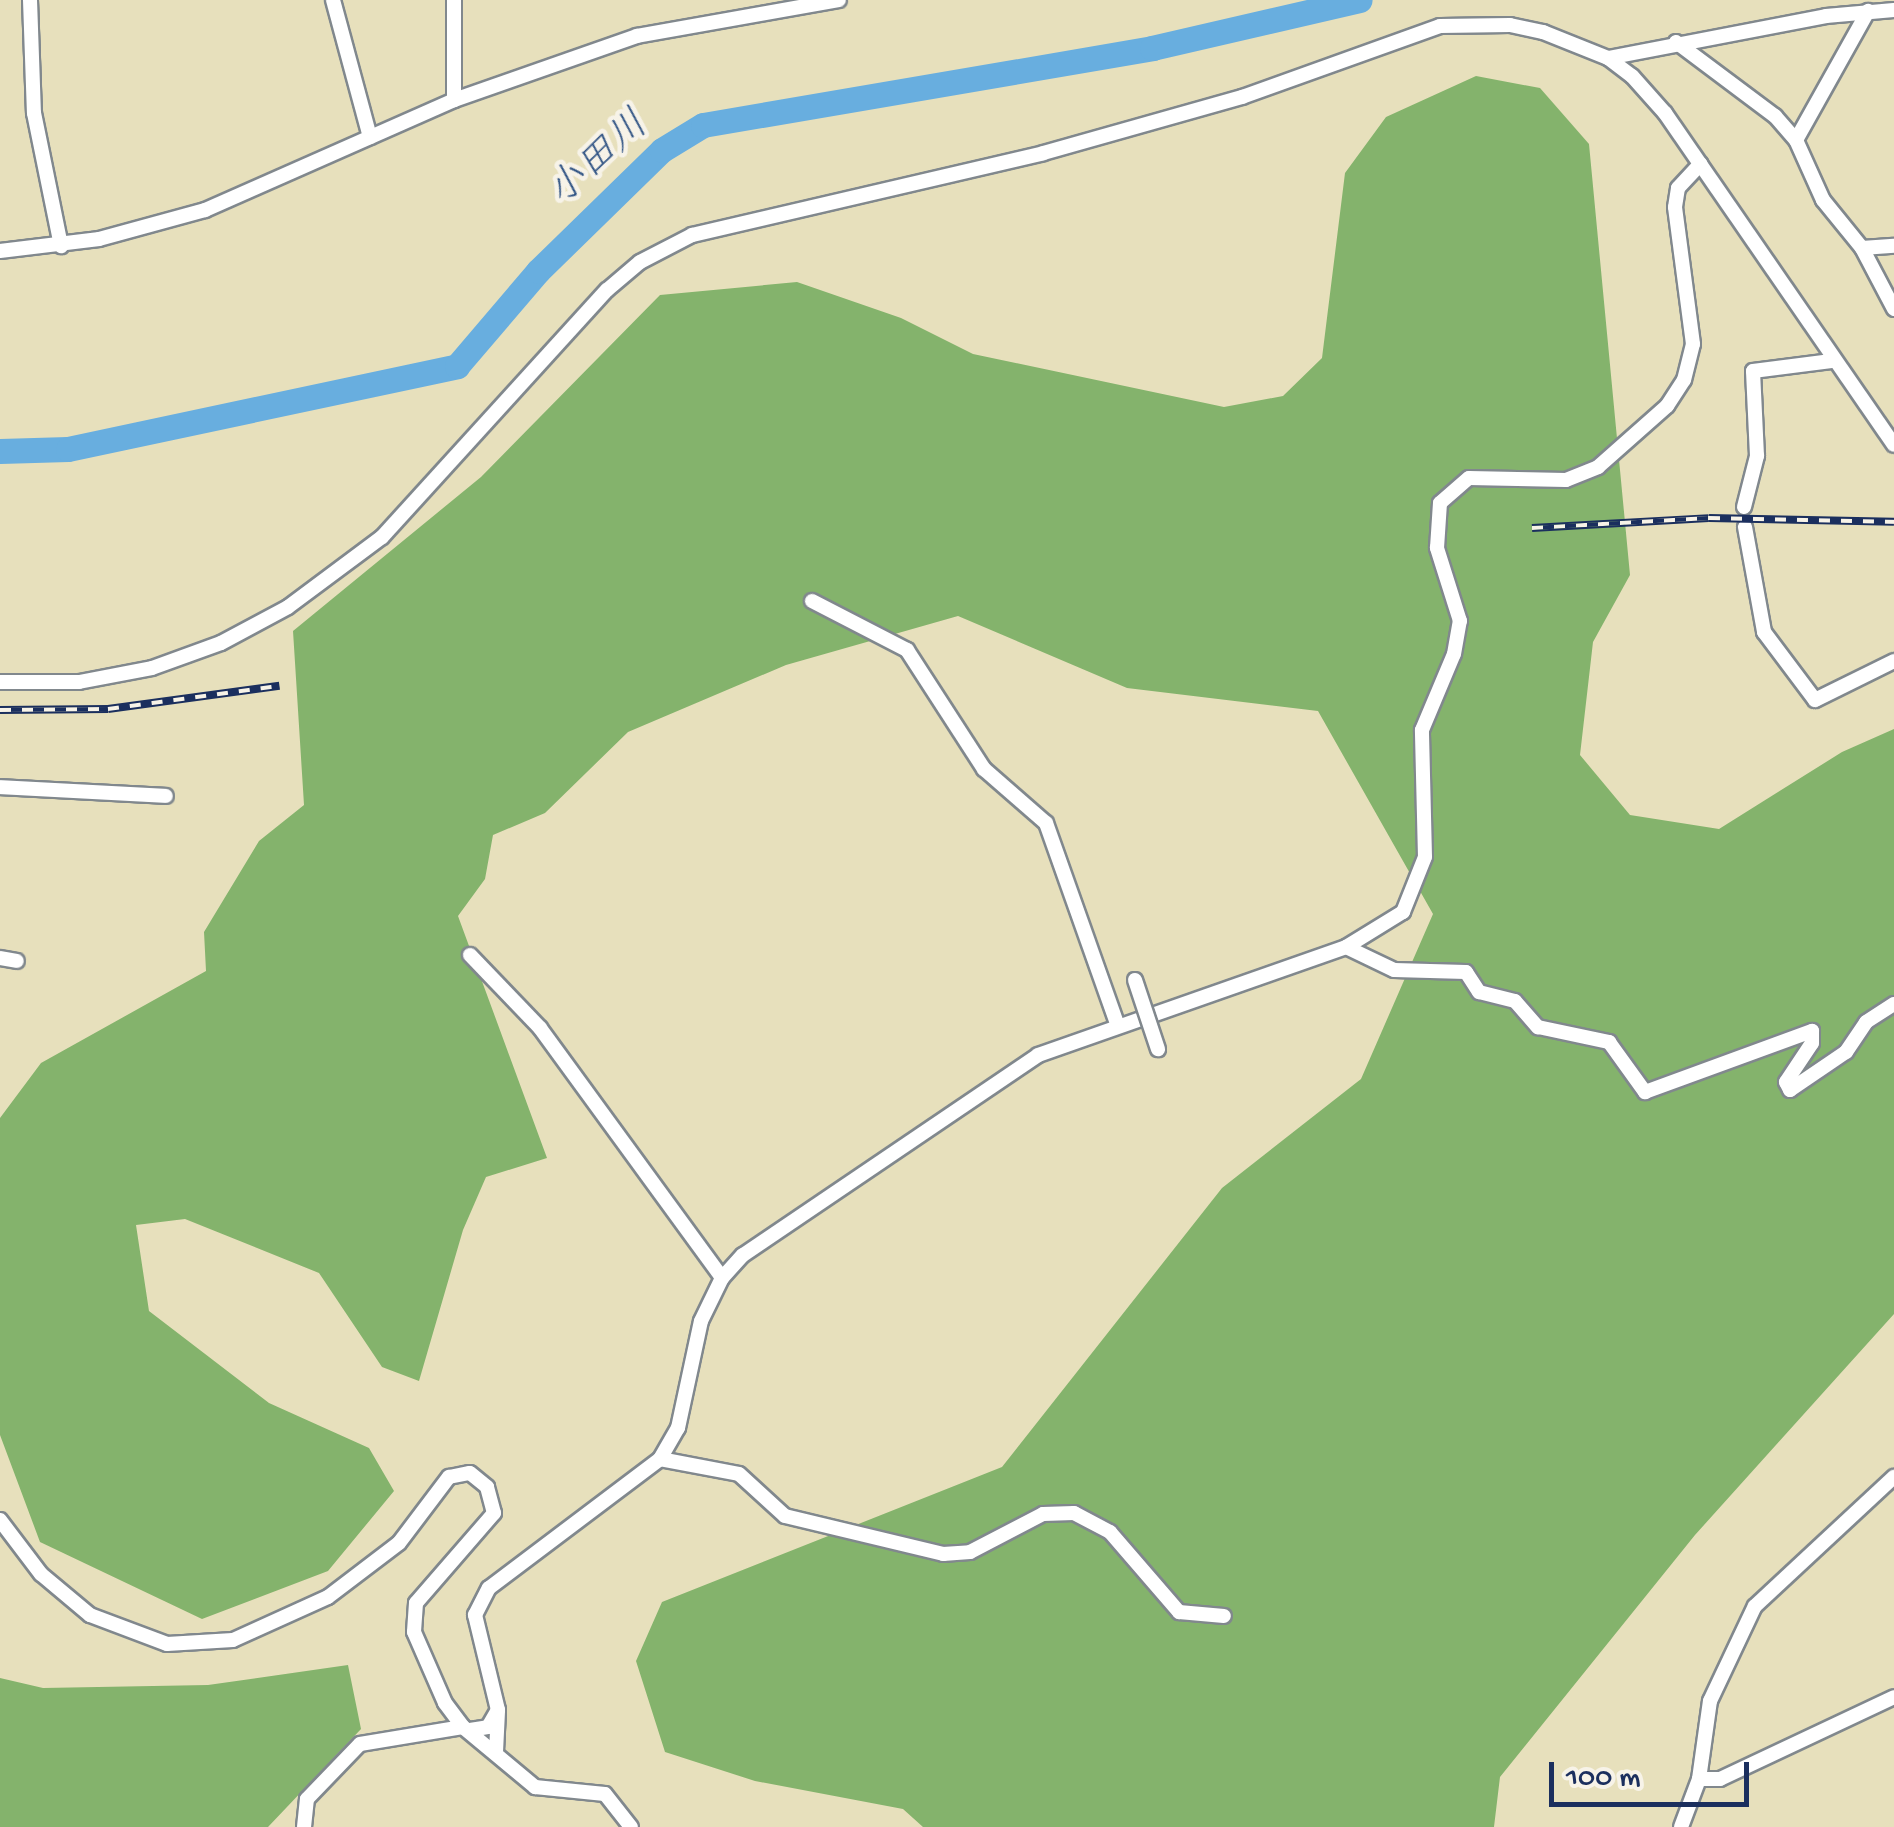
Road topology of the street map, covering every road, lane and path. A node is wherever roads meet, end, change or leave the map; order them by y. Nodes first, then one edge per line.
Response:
1 (30, 0) edge
2 (333, 0) edge
3 (454, 0) edge
4 (839, 0) edge
5 (1894, 10) edge
6 (1868, 11) junction
7 (1676, 42) junction
8 (1608, 58) junction
9 (454, 100) junction
10 (370, 137) junction
11 (1796, 140) junction
12 (1700, 164) junction
13 (61, 246) junction
14 (1894, 246) edge
15 (1862, 248) junction
16 (0, 252) edge
17 (1894, 309) edge
18 (1831, 360) junction
19 (1894, 445) edge
20 (1744, 508) dead end
21 (1745, 527) dead end
22 (812, 601) dead end
23 (1894, 662) edge
24 (0, 682) edge
25 (0, 787) edge
26 (166, 796) dead end
27 (1346, 947) junction
28 (470, 954) dead end
29 (0, 958) edge
30 (17, 960) dead end
31 (1135, 980) dead end
32 (1894, 1004) edge
33 (1117, 1023) junction
34 (1158, 1050) dead end
35 (722, 1278) junction
36 (660, 1459) junction
37 (1894, 1477) edge
38 (0, 1520) edge
39 (1224, 1616) dead end
40 (1894, 1698) edge
41 (498, 1710) junction
42 (467, 1728) junction
43 (496, 1752) junction
44 (1700, 1779) junction
45 (304, 1827) edge
46 (630, 1827) edge
47 (1681, 1827) edge

1 - 13 street
2 - 10 street
3 - 9 street
4 - 9 street
5 - 6 street
6 - 7 street
6 - 11 street
7 - 8 street
7 - 11 street
8 - 12 street
8 - 24 street
9 - 10 street
10 - 13 street
11 - 15 street
12 - 18 street
12 - 27 street
13 - 16 street
14 - 15 street
15 - 17 street
18 - 19 street
18 - 20 street
21 - 23 street
22 - 33 street
25 - 26 street
27 - 32 street
27 - 33 street
28 - 35 street
29 - 30 street
31 - 34 street, bridge
33 - 35 street
35 - 36 street
36 - 39 street
36 - 41 street
37 - 44 street
38 - 42 street
40 - 44 street
41 - 42 street
41 - 43 street
42 - 43 street
42 - 45 street
43 - 46 street
44 - 47 street

